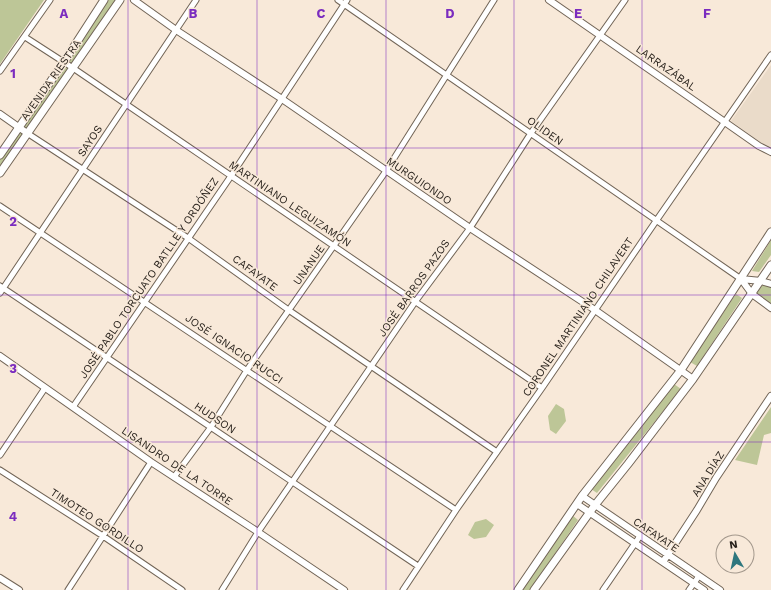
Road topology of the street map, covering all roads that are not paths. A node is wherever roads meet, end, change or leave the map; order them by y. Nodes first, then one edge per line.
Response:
1 (50, 0) edge
2 (104, 0) edge
3 (120, 0) edge
4 (134, 0) edge
5 (196, 0) edge
6 (338, 0) edge
7 (494, 0) edge
8 (549, 0) edge
9 (625, 0) edge
10 (346, 2) edge
11 (176, 30) junction
12 (600, 36) junction
13 (25, 37) junction
14 (771, 55) edge
15 (64, 62) junction
16 (73, 68) junction
17 (0, 71) edge
18 (447, 75) junction
19 (282, 99) junction
20 (126, 105) junction
21 (0, 114) edge
22 (725, 122) junction
23 (19, 127) junction
24 (27, 133) junction
25 (531, 133) junction
26 (771, 152) edge
27 (0, 155) edge
28 (82, 170) junction
29 (386, 171) junction
30 (0, 173) edge
31 (231, 176) junction
32 (0, 206) edge
33 (656, 221) junction
34 (470, 228) junction
35 (771, 232) edge
36 (40, 233) junction
37 (188, 238) junction
38 (335, 246) junction
39 (771, 265) edge
40 (741, 279) junction
41 (760, 281) junction
42 (771, 284) edge
43 (1, 289) edge
44 (752, 294) junction
45 (146, 302) junction
46 (416, 302) junction
47 (771, 308) edge
48 (595, 310) junction
49 (290, 311) junction
50 (0, 356) edge
51 (107, 359) junction
52 (372, 366) junction
53 (247, 370) junction
54 (681, 370) junction
55 (693, 379) junction
56 (45, 388) junction
57 (542, 388) junction
58 (771, 396) edge
59 (73, 407) junction
60 (331, 426) junction
61 (211, 427) junction
62 (497, 452) junction
63 (0, 455) edge
64 (151, 462) junction
65 (0, 470) edge
66 (174, 477) junction
67 (292, 483) junction
68 (582, 496) junction
69 (576, 504) junction
70 (595, 505) junction
71 (456, 510) junction
72 (589, 512) junction
73 (258, 532) junction
74 (103, 536) junction
75 (640, 536) junction
76 (635, 543) junction
77 (668, 555) junction
78 (663, 562) junction
79 (418, 566) junction
80 (699, 576) junction
81 (0, 578) edge
82 (694, 583) junction
83 (19, 590) edge
84 (68, 590) edge
85 (182, 590) edge
86 (222, 590) edge
87 (344, 590) edge
88 (403, 590) edge
89 (518, 590) edge
90 (534, 590) edge
91 (603, 590) edge
92 (689, 590) edge
93 (704, 590) edge
94 (720, 590) edge

1 - 13 street
2 - 15 main road, AVENIDA RIESTRA
3 - 16 main road, AVENIDA RIESTRA
4 - 11 street, MURGUIONDO
5 - 11 street, SAYOS
6 - 10 street, OLIDEN
7 - 18 street, UNANUE
8 - 12 street, LARRAZÁBAL
9 - 12 street, JOSÉ BARROS PAZOS
10 - 18 street, OLIDEN
10 - 19 street, JOSÉ PABLO TORCUATO BATLLE Y ORDÓÑEZ
11 - 19 street, MURGUIONDO
11 - 20 street, SAYOS
12 - 22 street, LARRAZÁBAL
12 - 25 street, JOSÉ BARROS PAZOS
13 - 15 street, MARTINIANO LEGUIZAMÓN
13 - 17 street
14 - 22 street, CORONEL MARTINIANO CHILAVERT
15 - 16 street, MARTINIANO LEGUIZAMÓN
15 - 23 main road, AVENIDA RIESTRA
16 - 20 street, MARTINIANO LEGUIZAMÓN
16 - 24 main road, AVENIDA RIESTRA
18 - 25 street, OLIDEN
18 - 29 street, UNANUE
19 - 29 street, MURGUIONDO
19 - 31 street, JOSÉ PABLO TORCUATO BATLLE Y ORDÓÑEZ
20 - 28 street, SAYOS
20 - 31 street, MARTINIANO LEGUIZAMÓN
21 - 23 street, CAFAYATE
22 - 26 street, LARRAZÁBAL
22 - 33 street, CORONEL MARTINIANO CHILAVERT
23 - 24 street, CAFAYATE
23 - 27 main road, AVENIDA RIESTRA
24 - 28 street, CAFAYATE
24 - 30 main road, AVENIDA RIESTRA
25 - 33 street, OLIDEN
25 - 34 street, JOSÉ BARROS PAZOS
28 - 36 street, SAYOS
28 - 37 street, CAFAYATE
29 - 34 street, MURGUIONDO
29 - 38 street, UNANUE
31 - 37 street, JOSÉ PABLO TORCUATO BATLLE Y ORDÓÑEZ
31 - 38 street, MARTINIANO LEGUIZAMÓN
32 - 36 street, JOSÉ IGNACIO RUCCI
33 - 40 street, OLIDEN
33 - 48 street, CORONEL MARTINIANO CHILAVERT
34 - 46 street, JOSÉ BARROS PAZOS
34 - 48 street, MURGUIONDO
35 - 40 main road
36 - 43 street, SAYOS
36 - 45 street, JOSÉ IGNACIO RUCCI
37 - 45 street, JOSÉ PABLO TORCUATO BATLLE Y ORDÓÑEZ
37 - 49 street, CAFAYATE
38 - 46 street, MARTINIANO LEGUIZAMÓN
38 - 49 street, UNANUE
39 - 41 main road
40 - 41 street
40 - 44 street
40 - 54 main road
41 - 42 street
41 - 44 main road
43 - 51 street, HUDSON
44 - 47 street
44 - 55 main road
45 - 51 street, JOSÉ PABLO TORCUATO BATLLE Y ORDÓÑEZ
45 - 53 street, JOSÉ IGNACIO RUCCI
46 - 52 street, JOSÉ BARROS PAZOS
46 - 57 street, MARTINIANO LEGUIZAMÓN
48 - 54 street, MURGUIONDO
48 - 57 street, CORONEL MARTINIANO CHILAVERT
49 - 52 street, CAFAYATE
49 - 53 street, UNANUE
50 - 56 street, LISANDRO DE LA TORRE
51 - 59 street, JOSÉ PABLO TORCUATO BATLLE Y ORDÓÑEZ
51 - 61 street, HUDSON
52 - 60 street, JOSÉ BARROS PAZOS
52 - 62 street, CAFAYATE
53 - 60 street, JOSÉ IGNACIO RUCCI
53 - 61 street, UNANUE
54 - 55 street, MURGUIONDO
54 - 68 main road
55 - 70 main road
56 - 59 street, LISANDRO DE LA TORRE
56 - 63 street
57 - 62 street, CORONEL MARTINIANO CHILAVERT
58 - 77 street, ANA DÍAZ
59 - 64 street, LISANDRO DE LA TORRE
60 - 67 street, JOSÉ BARROS PAZOS
60 - 71 street, JOSÉ IGNACIO RUCCI
61 - 66 street, UNANUE
61 - 67 street, HUDSON
62 - 71 street, CORONEL MARTINIANO CHILAVERT
64 - 66 street, LISANDRO DE LA TORRE
64 - 74 street
65 - 74 street, TIMOTEO GORDILLO
66 - 73 street, LISANDRO DE LA TORRE
67 - 73 street, JOSÉ BARROS PAZOS
67 - 79 street, HUDSON
68 - 69 main road
68 - 70 street, CAFAYATE
69 - 72 street, CAFAYATE
69 - 89 main road
70 - 72 main road
70 - 75 street, CAFAYATE
71 - 79 street, CORONEL MARTINIANO CHILAVERT
72 - 76 street, CAFAYATE
72 - 90 main road
73 - 86 street, JOSÉ BARROS PAZOS
73 - 87 street, LISANDRO DE LA TORRE
74 - 84 street
74 - 85 street, TIMOTEO GORDILLO
75 - 76 street
75 - 77 street, CAFAYATE
76 - 78 street, CAFAYATE
76 - 91 street
77 - 78 street, ANA DÍAZ
77 - 80 street, CAFAYATE
78 - 82 street, CAFAYATE
79 - 88 street, CORONEL MARTINIANO CHILAVERT
80 - 82 street
80 - 94 street, CAFAYATE
81 - 83 street
82 - 92 street
82 - 93 street, CAFAYATE

